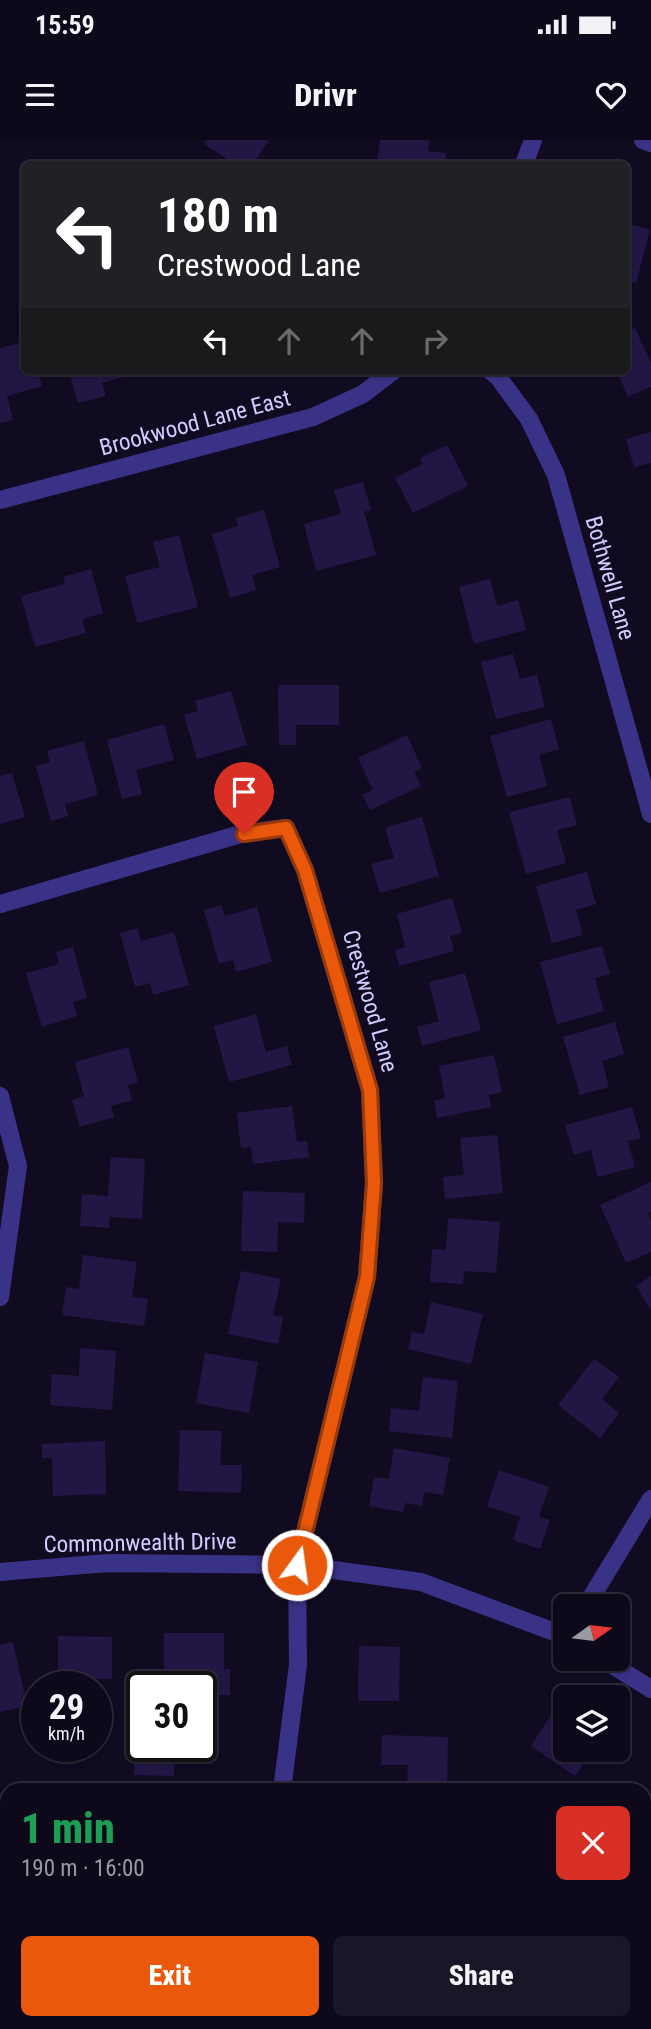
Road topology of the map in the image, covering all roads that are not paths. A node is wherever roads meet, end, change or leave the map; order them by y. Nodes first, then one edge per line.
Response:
1 (533, 140) edge
2 (643, 140) edge
3 (651, 143) edge
4 (525, 161) edge
5 (388, 375) edge
6 (496, 375) edge
7 (0, 500) edge
8 (651, 814) edge
9 (0, 904) edge
10 (0, 1096) edge
11 (0, 1297) edge
12 (651, 1499) edge
13 (297, 1565) junction
14 (0, 1572) edge
15 (593, 1594) edge
16 (553, 1632) edge
17 (622, 1671) edge
18 (651, 1689) edge
19 (283, 1783) edge

1 - 4 street
2 - 3 street
5 - 7 street, Brookwood Lane East
6 - 8 street, Bothwell Lane
9 - 13 street, Crestwood Lane
10 - 11 street
12 - 15 street
13 - 14 street, Commonwealth Drive
13 - 16 street, Commonwealth Drive
13 - 19 street
17 - 18 street

